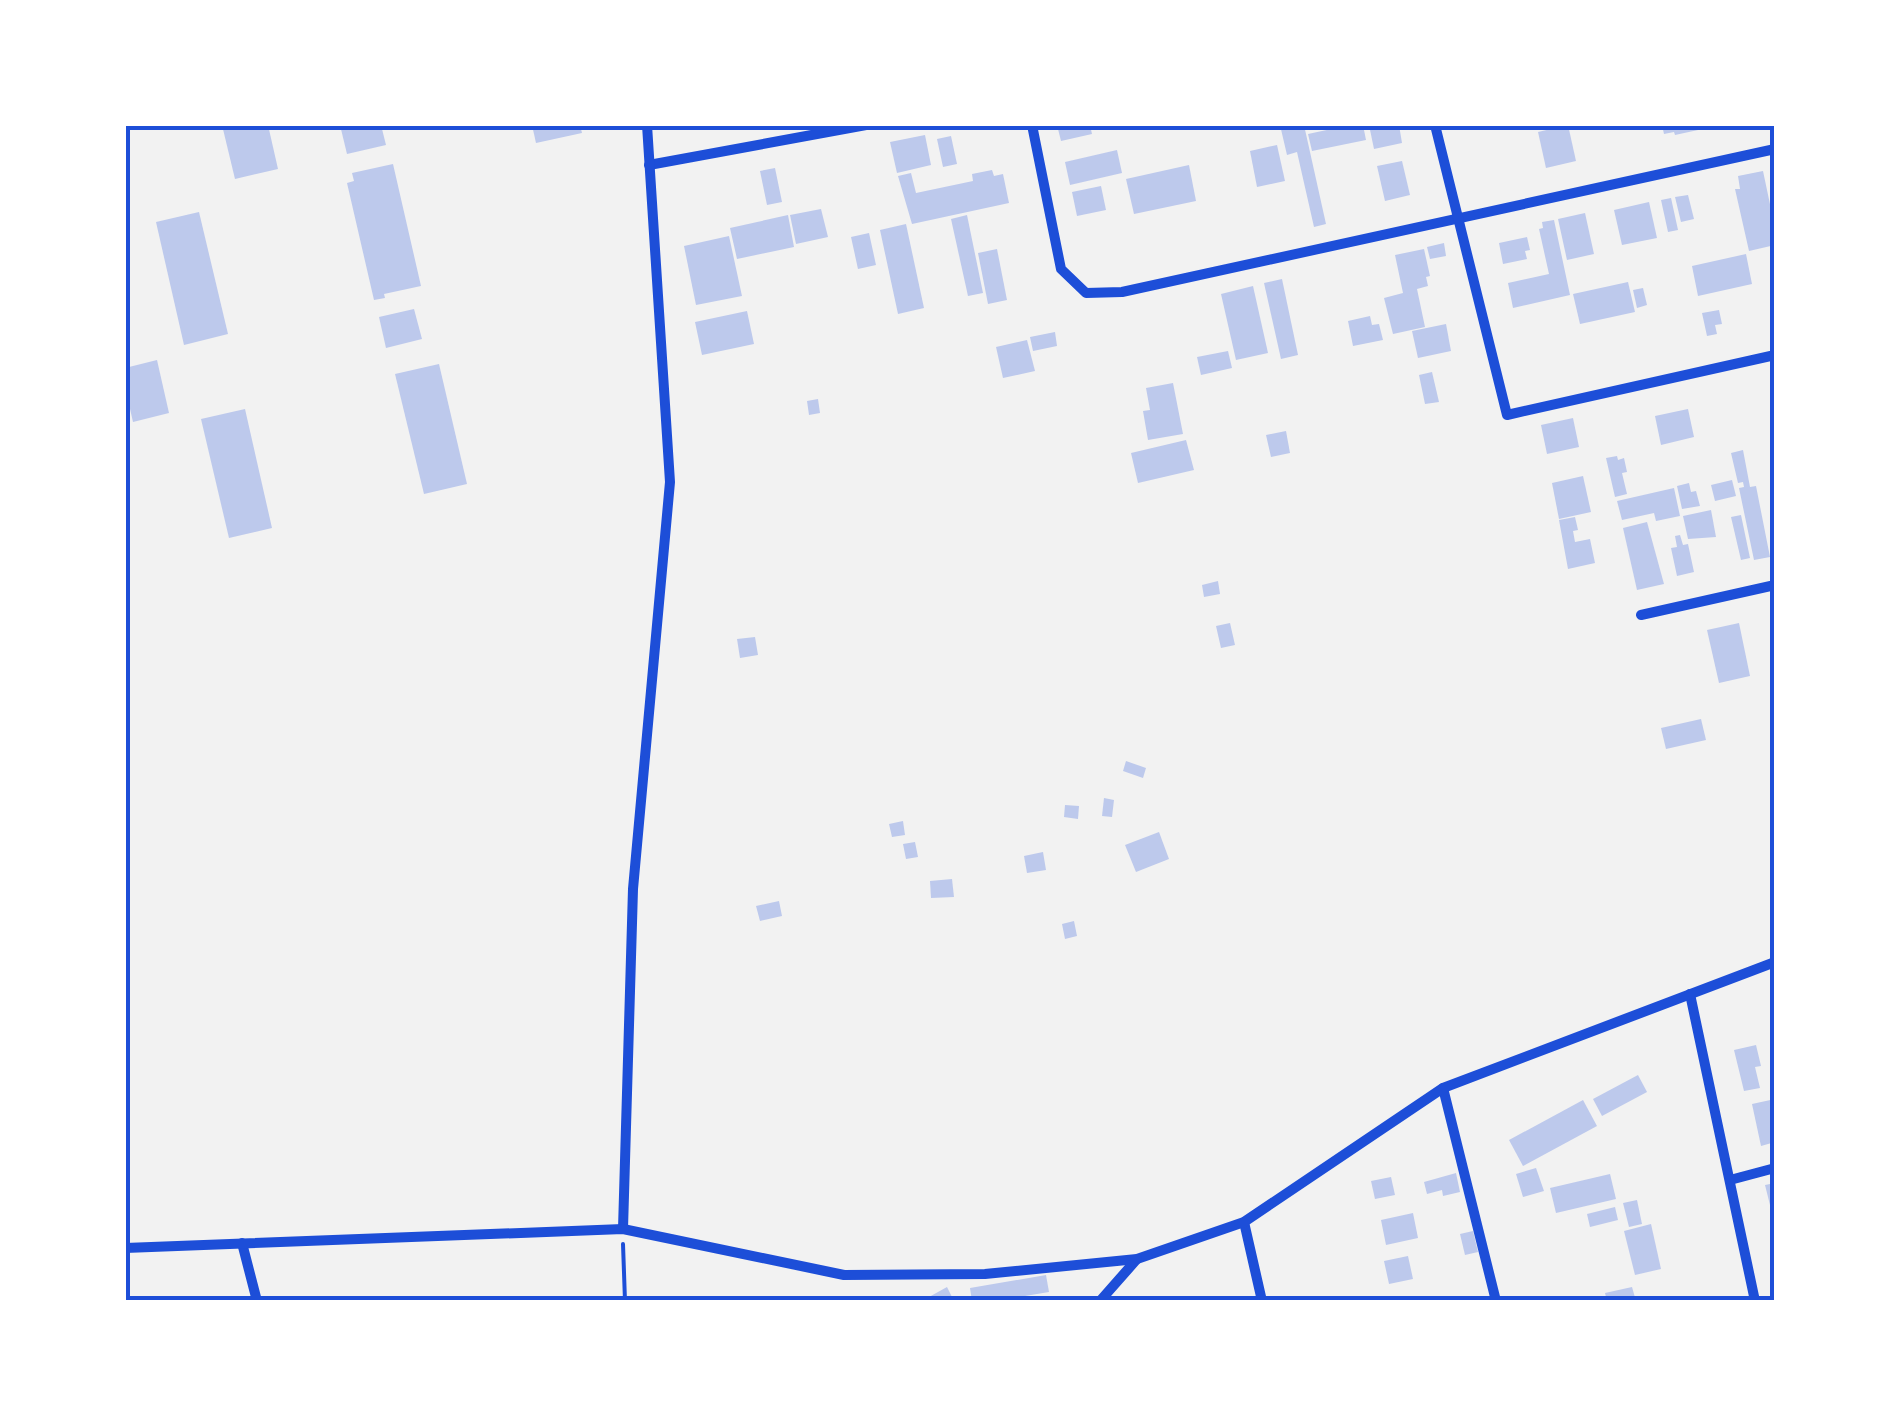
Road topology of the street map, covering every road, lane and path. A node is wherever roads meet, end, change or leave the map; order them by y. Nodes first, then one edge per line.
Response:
1 (648, 125) edge
2 (866, 125) edge
3 (1032, 125) edge
4 (1435, 125) edge
5 (1775, 149) edge
6 (650, 166) junction
7 (1460, 218) junction
8 (1775, 355) edge
9 (1775, 586) edge
10 (1641, 615) dead end
11 (1775, 962) edge
12 (1690, 994) junction
13 (1444, 1088) junction
14 (1775, 1168) edge
15 (1730, 1180) junction
16 (1244, 1222) junction
17 (623, 1229) junction
18 (242, 1243) junction
19 (125, 1248) edge
20 (1137, 1259) junction
21 (256, 1301) edge
22 (625, 1301) edge
23 (1100, 1301) edge
24 (1262, 1301) edge
25 (1496, 1301) edge
26 (1755, 1301) edge

1 - 6 street
2 - 6 street
3 - 7 street
4 - 7 street
5 - 7 street
6 - 17 street
7 - 8 street
9 - 10 street
11 - 12 street
12 - 13 street
12 - 15 street
13 - 16 street
13 - 25 street
14 - 15 street
15 - 26 street
16 - 20 street
16 - 24 street
17 - 18 street
17 - 20 street
17 - 22 path
18 - 19 street
18 - 21 street
20 - 23 street

